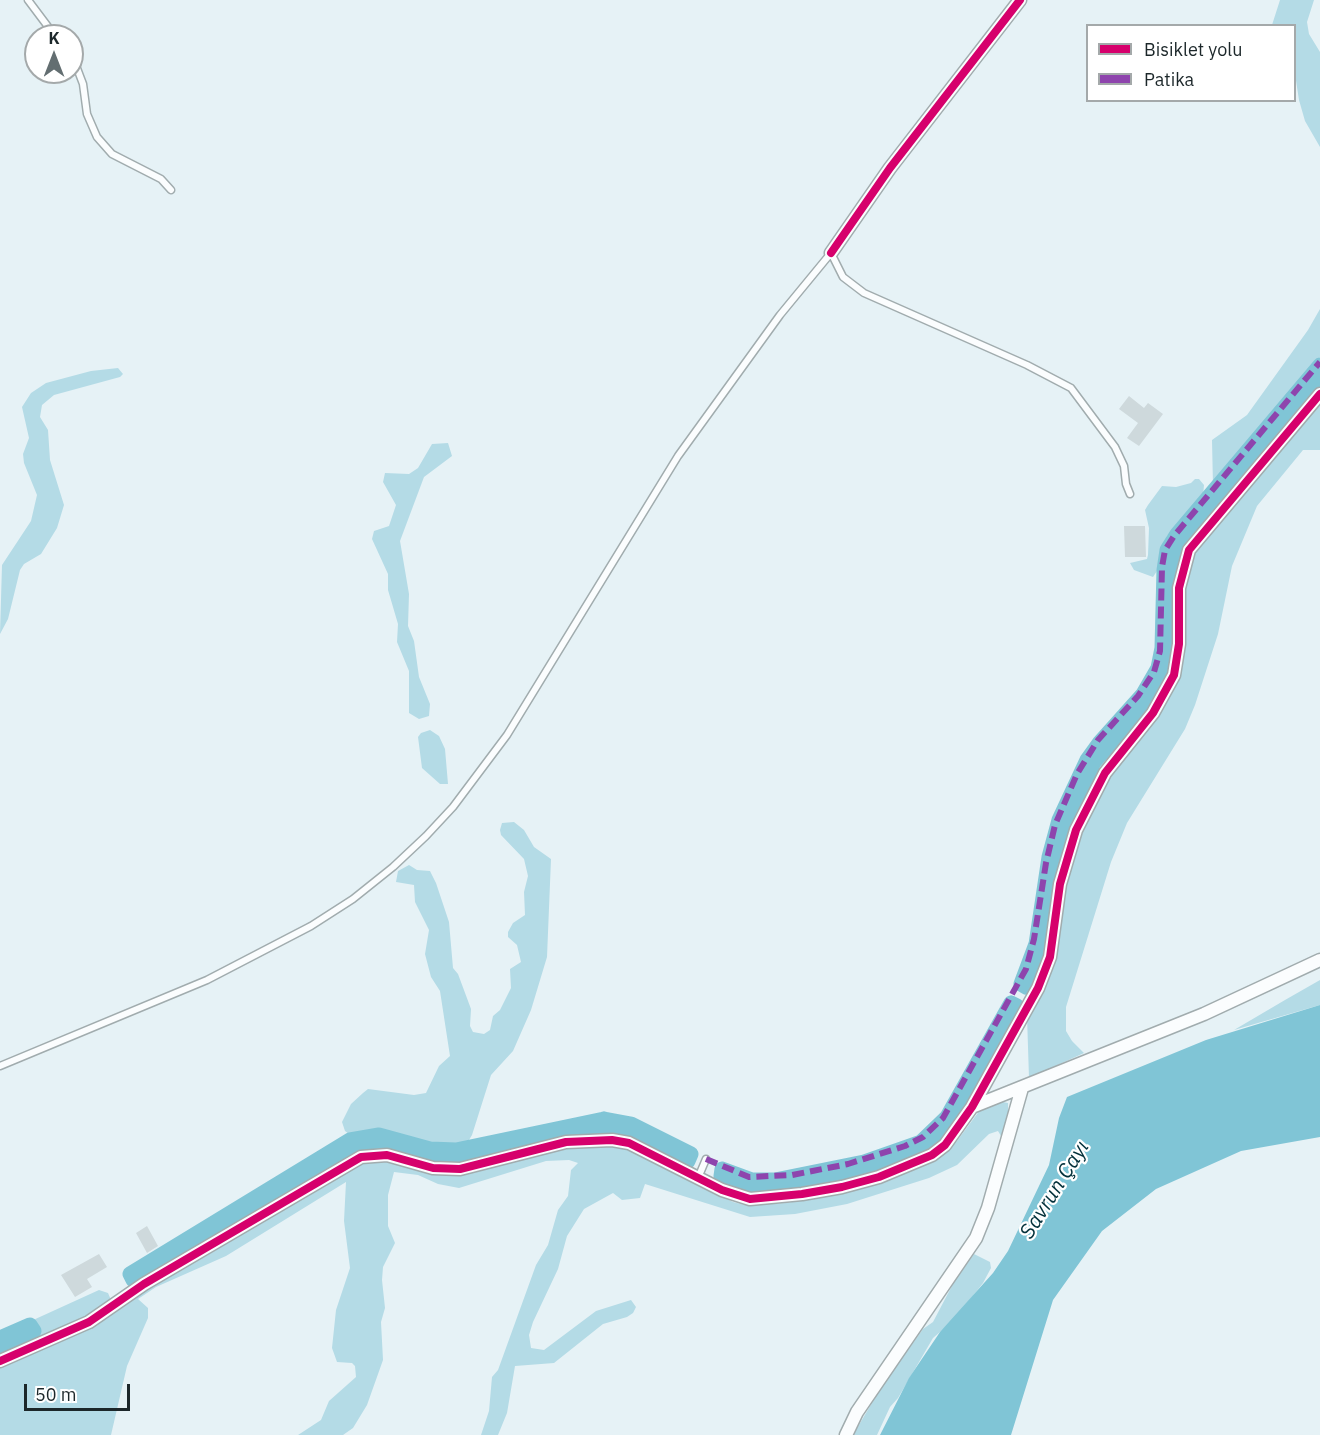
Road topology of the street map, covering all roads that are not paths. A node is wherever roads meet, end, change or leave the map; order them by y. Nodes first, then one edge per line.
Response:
1 (28, 0) edge
2 (1020, 0) edge
3 (46, 24) edge
4 (83, 84) edge
5 (171, 190) dead end
6 (831, 253) junction
7 (1320, 394) edge
8 (1130, 494) dead end
9 (1320, 960) edge
10 (0, 1065) edge
11 (1022, 1088) junction
12 (972, 1107) junction
13 (706, 1159) dead end
14 (698, 1179) junction
15 (0, 1360) edge
16 (846, 1435) edge

1 - 3 lane
2 - 6 street
4 - 5 lane
6 - 8 lane
6 - 10 lane
7 - 12 street
9 - 11 street
11 - 12 street
11 - 16 street
12 - 14 street
13 - 14 lane
14 - 15 street

